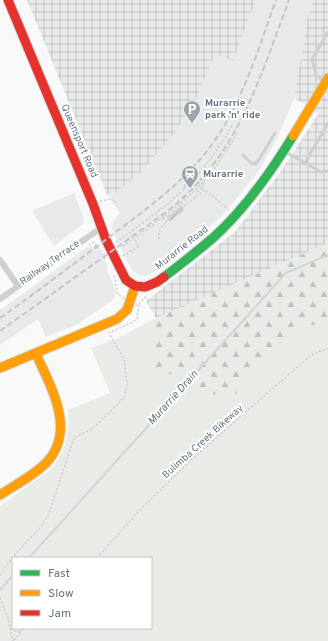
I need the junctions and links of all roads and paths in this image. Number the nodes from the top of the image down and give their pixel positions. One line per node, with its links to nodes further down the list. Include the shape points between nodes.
1 (8, 0): 21 (street, Queensport Road)
2 (328, 32): 3 (lane, via 312,60 316,74)
3 (327, 80): 8 (street, Murarrie Road)
4 (328, 123): 10 (lane)
5 (232, 126): 13 (path, via 219,149)
6 (238, 132): 12 (path)
7 (275, 133): 9 (lane, via 255,164)
8 (284, 151): 10 (lane); 33 (street, Murarrie Road, via 223,229)
9 (243, 155)
10 (305, 163): 11 (lane, via 321,172)
11 (328, 171)
12 (199, 185): 14 (path); 15 (path)
13 (185, 188): 15 (path, bridge, via 183,187 194,174 205,184 196,194); 24 (path, via 154,215)
14 (205, 190): 18 (path, via 184,206); 19 (path)
15 (193, 191): 18 (path)
16 (100, 201): 17 (path, via 110,199)
17 (116, 203)
18 (181, 203): 20 (path)
19 (228, 209)
20 (163, 217): 22 (path); 23 (path, via 167,222 161,228)
21 (101, 228): 31 (street, Railway Terrace); 32 (street, Queensport Road, via 123,275)
22 (134, 238): 25 (path); 27 (path, via 139,246)
23 (159, 239)
24 (115, 242)
25 (123, 246)
26 (85, 247): 29 (path, via 94,242)
27 (123, 257)
28 (0, 260): 31 (street)
29 (108, 262)
30 (113, 273): 35 (path, via 119,296)
31 (18, 286): 34 (street, Railway Terrace)
32 (135, 286): 33 (street); 37 (street, via 127,310 120,318)
33 (151, 286): 40 (path, via 148,294 138,304 137,319 109,333 124,359 127,385 125,396 92,429 74,438 48,516 26,545)
34 (0, 299)
35 (124, 299)
36 (328, 348): 41 (path, Bulimba Creek Bikeway, via 310,356 193,458)
37 (36, 354): 38 (street); 39 (street, via 60,411 60,436 47,461)
38 (0, 368)
39 (0, 495)
40 (13, 557)
41 (97, 557)
42 (12, 558): 43 (path)
43 (0, 575)
44 (0, 598): 45 (path)
45 (11, 628): 49 (path)
46 (12, 629): 48 (path)
47 (23, 629): 48 (path)
48 (21, 632): 49 (path)
49 (13, 641)

